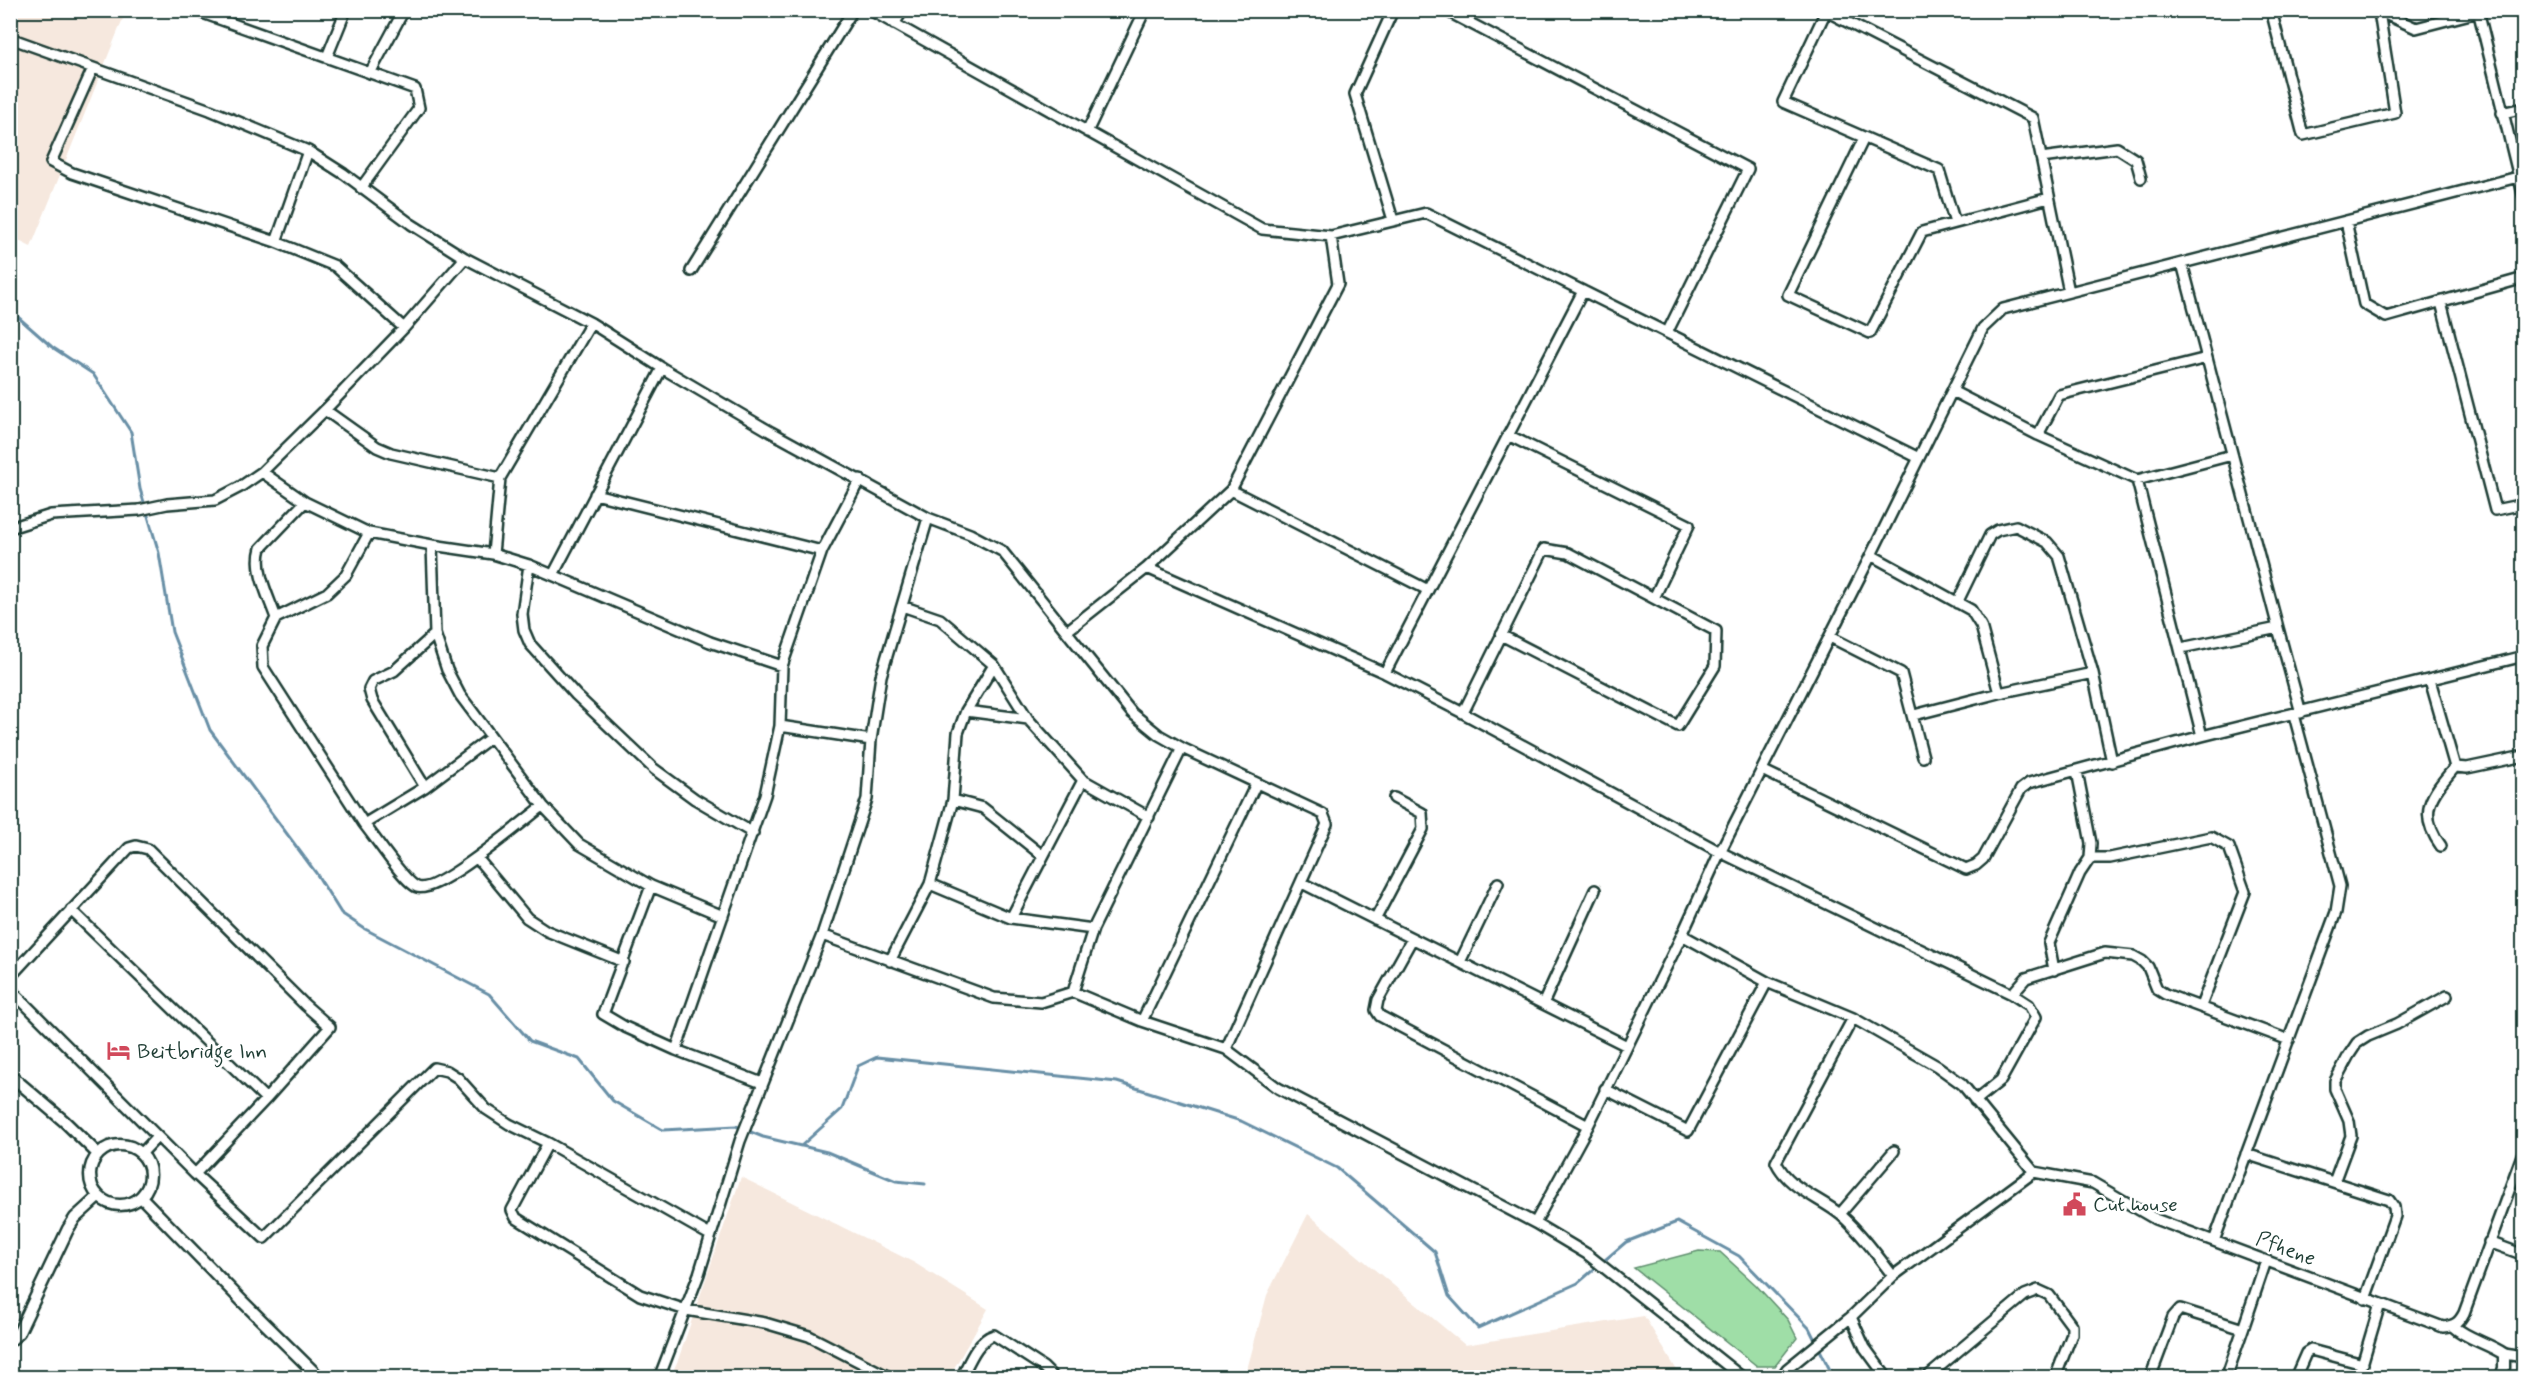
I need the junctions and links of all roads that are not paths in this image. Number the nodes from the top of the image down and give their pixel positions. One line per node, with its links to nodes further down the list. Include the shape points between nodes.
1 (194, 10): 15 (street)
2 (346, 10): 15 (street)
3 (404, 10): 17 (street)
4 (853, 10): 36 (street)
5 (870, 10): 13 (street)
6 (903, 10): 13 (street)
7 (1145, 10): 20 (street)
8 (1393, 10): 29 (street, via 1355,94)
9 (1445, 10): 43 (street, via 1748,169)
10 (2271, 10): 11 (street, via 2303,135 2395,113)
11 (2378, 11): 12 (street, via 2416,28)
12 (2478, 11): 19 (street)
13 (894, 24): 20 (street)
14 (10, 38): 16 (street)
15 (327, 57): 17 (street)
16 (93, 68): 22 (street); 33 (street, via 51,162 72,173)
17 (370, 73): 26 (street, via 415,89 419,108)
18 (2523, 108): 19 (street)
19 (2502, 113): 24 (street)
20 (1086, 132): 32 (street, via 1262,229)
21 (1864, 138): 23 (street, via 1783,102 1826,11 2033,118); 31 (street, via 1939,170); 31 (street, via 1788,295 1870,333 1922,232)
22 (308, 151): 26 (street); 33 (street)
23 (2041, 158): 25 (street, via 2117,148 2136,160); 27 (street)
24 (2518, 177): 28 (street); 30 (street)
25 (2141, 178)
26 (361, 188): 34 (street)
27 (2049, 198): 31 (street); 39 (street)
28 (2523, 198)
29 (1393, 220): 32 (street); 38 (street, via 1426,213)
30 (2346, 221): 35 (street); 40 (street, via 2364,304 2386,317)
31 (1955, 223)
32 (1331, 236): 56 (street, via 1338,284)
33 (276, 242): 42 (street, via 335,266)
34 (465, 258): 41 (street); 42 (street)
35 (2182, 263): 39 (street); 44 (street)
36 (691, 271)
37 (2523, 278): 40 (street)
38 (1583, 291): 43 (street); 48 (street)
39 (2069, 292): 46 (street, via 2003,309 1983,328)
40 (2441, 302): 59 (street, via 2495,510)
41 (591, 323): 45 (street); 53 (street)
42 (404, 328): 47 (street)
43 (1667, 333): 51 (street)
44 (2207, 358): 49 (street, via 2060,395); 50 (street)
45 (662, 368): 54 (street, via 771,432); 57 (street)
46 (1952, 391): 49 (street); 51 (street)
47 (325, 410): 52 (street); 53 (street, via 391,453)
48 (1508, 435): 70 (street); 71 (street, via 1689,525)
49 (2038, 435): 55 (street)
50 (2232, 454): 55 (street); 75 (street)
51 (1918, 458): 66 (street)
52 (262, 472): 58 (street); 61 (street, via 214,500 139,510 51,515)
53 (500, 478): 65 (street)
54 (860, 478): 60 (street); 64 (street)
55 (2137, 480): 80 (street)
56 (1231, 490): 68 (street); 70 (street)
57 (596, 494): 64 (street); 69 (street)
58 (304, 502): 62 (street); 74 (street, via 261,548 259,556 258,567)
59 (2523, 504)
60 (928, 518): 73 (street); 76 (street, via 1002,551)
61 (10, 528)
62 (369, 532): 63 (street); 74 (street, via 346,575 327,593)
63 (432, 545): 65 (street); 77 (street)
64 (822, 550): 83 (street)
65 (493, 554): 67 (street)
66 (1871, 555): 72 (street); 79 (street)
67 (529, 565): 69 (street); 112 (street, via 522,614 530,644 654,769)
68 (1147, 568): 76 (street); 84 (street)
69 (553, 575): 83 (street, via 710,642)
70 (1428, 590): 84 (street)
71 (1654, 598): 78 (street, via 1568,553 1544,549); 78 (street, via 1716,631 1715,666 1677,726)
72 (1957, 603): 85 (street, via 1990,535 2016,526 2047,542 2059,555); 87 (street, via 1971,610 1981,626)
73 (902, 606): 82 (street, via 940,618); 96 (street, via 880,676)
74 (276, 618): 111 (street, via 262,646 263,668)
75 (2278, 628): 80 (street); 90 (street)
76 (1067, 631): 97 (street, via 1132,713)
77 (435, 634): 95 (street, via 460,695); 106 (street, via 394,671 373,681 369,689)
78 (1501, 635): 89 (street)
79 (1830, 637): 91 (street, via 1901,673); 102 (street)
80 (2181, 648): 94 (street)
81 (2523, 656): 86 (street)
82 (994, 665): 88 (street); 92 (street)
83 (782, 666): 93 (street)
84 (1385, 673): 89 (street)
85 (2093, 673): 87 (street); 100 (street)
86 (2430, 680): 90 (street); 101 (street)
87 (1999, 693): 91 (street)
88 (966, 711): 92 (street); 108 (street, via 958,733)
89 (1463, 712): 114 (street)
90 (2297, 714): 94 (street); 145 (street, via 2340,886 2336,912)
91 (1914, 715): 99 (street)
92 (1028, 720): 104 (street)
93 (780, 726): 96 (street); 112 (street)
94 (2202, 736): 100 (street)
95 (490, 738): 106 (street); 109 (street)
96 (871, 740): 128 (street, via 867,799)
97 (1182, 748): 105 (street); 110 (street)
98 (2523, 756): 101 (street)
99 (1923, 757)
100 (2112, 762): 103 (street)
101 (2455, 767): 113 (street, via 2433,792 2428,816 2432,833)
102 (1762, 770): 103 (street, via 1966,869 1983,859 2021,789 2029,783); 114 (street)
103 (2077, 771): 117 (street, via 2091,843)
104 (1083, 780): 110 (street); 115 (street)
105 (1256, 784): 118 (street, via 1326,818 1325,831); 144 (street)
106 (425, 787): 111 (street)
107 (1394, 798): 126 (street, via 1422,813 1423,829)
108 (953, 800): 115 (street, via 983,808); 119 (street)
109 (543, 806): 116 (street); 121 (street, via 579,844)
110 (1149, 817): 127 (street)
111 (364, 824): 116 (street, via 417,887 433,887)
112 (753, 833): 124 (street)
113 (2441, 846)
114 (1720, 852): 129 (street); 139 (street)
115 (1043, 856): 125 (street)
116 (477, 858): 132 (street, via 527,918 547,931)
117 (2090, 858): 134 (street, via 2049,943); 142 (street, via 2110,858 2211,837 2229,847 2245,892)
118 (1302, 883): 126 (street); 147 (street)
119 (930, 884): 125 (street); 131 (street)
120 (1498, 884): 133 (street)
121 (651, 886): 124 (street); 132 (street)
122 (1595, 890): 141 (street)
123 (71, 910): 135 (street); 152 (street); 152 (street, via 129,848 148,849 330,1027)
124 (723, 916): 148 (street)
125 (1011, 918): 127 (street)
126 (1375, 920): 130 (street)
127 (1094, 929): 138 (street)
128 (822, 934): 131 (street); 150 (street)
129 (1682, 935): 136 (street); 146 (street)
130 (1412, 939): 133 (street); 154 (street, via 1378,1000 1376,1010 1380,1016)
131 (890, 961): 138 (street, via 993,998 1041,1002)
132 (624, 962): 148 (street, via 603,1014)
133 (1460, 962): 141 (street)
134 (2054, 970): 139 (street, via 2026,978); 142 (street, via 2105,953 2133,956 2148,967 2157,989)
135 (10, 977)
136 (1767, 982): 143 (street); 151 (street, via 1688,1131)
137 (10, 989): 155 (street)
138 (1073, 992): 144 (street)
139 (2012, 994): 153 (street, via 2029,1005 2036,1017 2001,1080)
140 (2447, 996): 164 (street, via 2368,1036 2349,1055 2335,1081 2335,1089 2351,1136)
141 (1544, 1004): 146 (street)
142 (2201, 1006): 145 (street)
143 (1853, 1018): 153 (street, via 1937,1066 1962,1084); 167 (street, via 1776,1162 1782,1174)
144 (1142, 1021): 147 (street)
145 (2289, 1040): 161 (street)
146 (1627, 1046): 151 (street)
147 (1226, 1049): 168 (street, via 1278,1088)
148 (676, 1050): 150 (street)
149 (10, 1075): 159 (street)
150 (762, 1083): 169 (street)
151 (1605, 1089): 154 (street)
152 (266, 1099): 163 (street)
153 (1976, 1101): 162 (street)
154 (1588, 1126): 168 (street)
155 (157, 1137): 160 (street); 163 (street)
156 (548, 1143): 163 (street, via 486,1109 458,1078 434,1068 264,1238); 169 (street); 177 (street, via 513,1206 516,1218 640,1295)
157 (2523, 1150): 171 (street)
158 (1894, 1151): 167 (street)
159 (98, 1154): 160 (street, via 123,1145); 165 (street, via 89,1179)
160 (141, 1154): 166 (street, via 150,1172)
161 (2246, 1154): 164 (street); 170 (street)
162 (2034, 1172): 170 (street, Pfhene, via 2093,1183 2155,1219); 174 (street)
163 (195, 1174)
164 (2334, 1182): 175 (street, via 2389,1200 2394,1207 2395,1216)
165 (98, 1197): 166 (street, via 123,1206); 181 (street, via 68,1228 20,1332)
166 (141, 1197): 185 (street)
167 (1840, 1214): 174 (street)
168 (1535, 1223): 190 (street, via 1587,1254)
169 (710, 1235): 177 (street)
170 (2214, 1241): 173 (street, Pfhene)
171 (2489, 1242): 172 (street); 179 (street, via 2464,1313)
172 (2523, 1255)
173 (2266, 1261): 175 (street, Pfhene); 180 (street)
174 (1893, 1276): 178 (street)
175 (2365, 1299): 176 (street, Pfhene)
176 (2380, 1305): 179 (street, Pfhene, via 2444,1327); 184 (street)
177 (686, 1311): 186 (street); 187 (street, via 765,1323 809,1336)
178 (1851, 1317): 191 (street); 192 (street, via 1865,1348)
179 (2453, 1326): 182 (street, Pfhene)
180 (2242, 1329): 195 (street, via 2180,1309 2173,1317); 196 (street)
181 (10, 1341)
182 (2504, 1354): 183 (street, Pfhene); 199 (street)
183 (2523, 1357)
184 (2363, 1364): 197 (street, via 2310,1350); 198 (street)
185 (320, 1377)
186 (659, 1377)
187 (891, 1377)
188 (961, 1377): 189 (street, via 980,1344 994,1335)
189 (1054, 1377)
190 (1743, 1377)
191 (1780, 1377)
192 (1887, 1377)
193 (1926, 1377): 194 (street, via 2025,1295 2038,1290 2049,1295 2072,1326)
194 (2055, 1377)
195 (2150, 1377)
196 (2226, 1377)
197 (2295, 1377)
198 (2358, 1377)
199 (2501, 1377)

